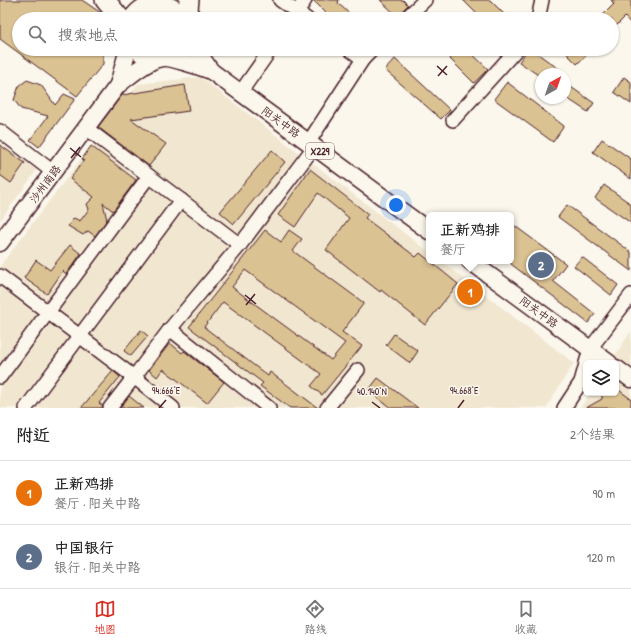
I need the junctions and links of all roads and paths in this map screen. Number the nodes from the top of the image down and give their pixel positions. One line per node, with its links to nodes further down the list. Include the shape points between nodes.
1 (105, 0): 8 (highway)
2 (189, 0): 10 (highway)
3 (280, 0): 11 (street)
4 (305, 0): 12 (street)
5 (425, 0): 13 (street)
6 (542, 0): 14 (street)
7 (144, 6): 9 (highway, via 168,4)
8 (115, 12)
9 (178, 12)
10 (188, 12)
11 (293, 12)
12 (301, 12)
13 (412, 12)
14 (539, 12)
15 (126, 56): 25 (main road)
16 (149, 56): 22 (highway)
17 (166, 56): 22 (highway)
18 (201, 56): 24 (main road, X229)
19 (266, 56): 26 (street)
20 (360, 56): 23 (street)
21 (511, 56): 27 (street)
22 (160, 58): 24 (main road, X229); 25 (main road)
23 (363, 58): 30 (street)
24 (211, 71): 26 (main road, 阳关中路 / X229)
25 (118, 85): 28 (main road, 沙州南路)
26 (240, 92): 30 (main road, 阳关中路 / X229)
27 (453, 120)
28 (86, 128): 31 (main road, 沙州南路); 32 (street)
29 (0, 131): 31 (street)
30 (311, 145): 34 (main road, 阳关中路 / X229); 36 (street)
31 (53, 172): 35 (main road, 沙州南路)
32 (149, 176): 33 (street); 40 (street)
33 (181, 200): 36 (street); 42 (street)
34 (426, 229)
35 (0, 243)
36 (240, 245): 41 (street)
37 (474, 264): 43 (main road, 阳关中路)
38 (0, 276): 40 (street)
39 (631, 295): 43 (street)
40 (48, 312): 42 (street); 46 (street)
41 (170, 329): 47 (street); 52 (street)
42 (80, 337): 47 (street); 49 (street)
43 (588, 359): 54 (street, via 581,382)
44 (358, 370): 53 (street)
45 (619, 370): 48 (main road)
46 (0, 377)
47 (134, 377): 50 (street); 51 (street)
48 (631, 380)
49 (26, 408)
50 (110, 408)
51 (173, 408)
52 (269, 408)
53 (327, 408)
54 (564, 408)

